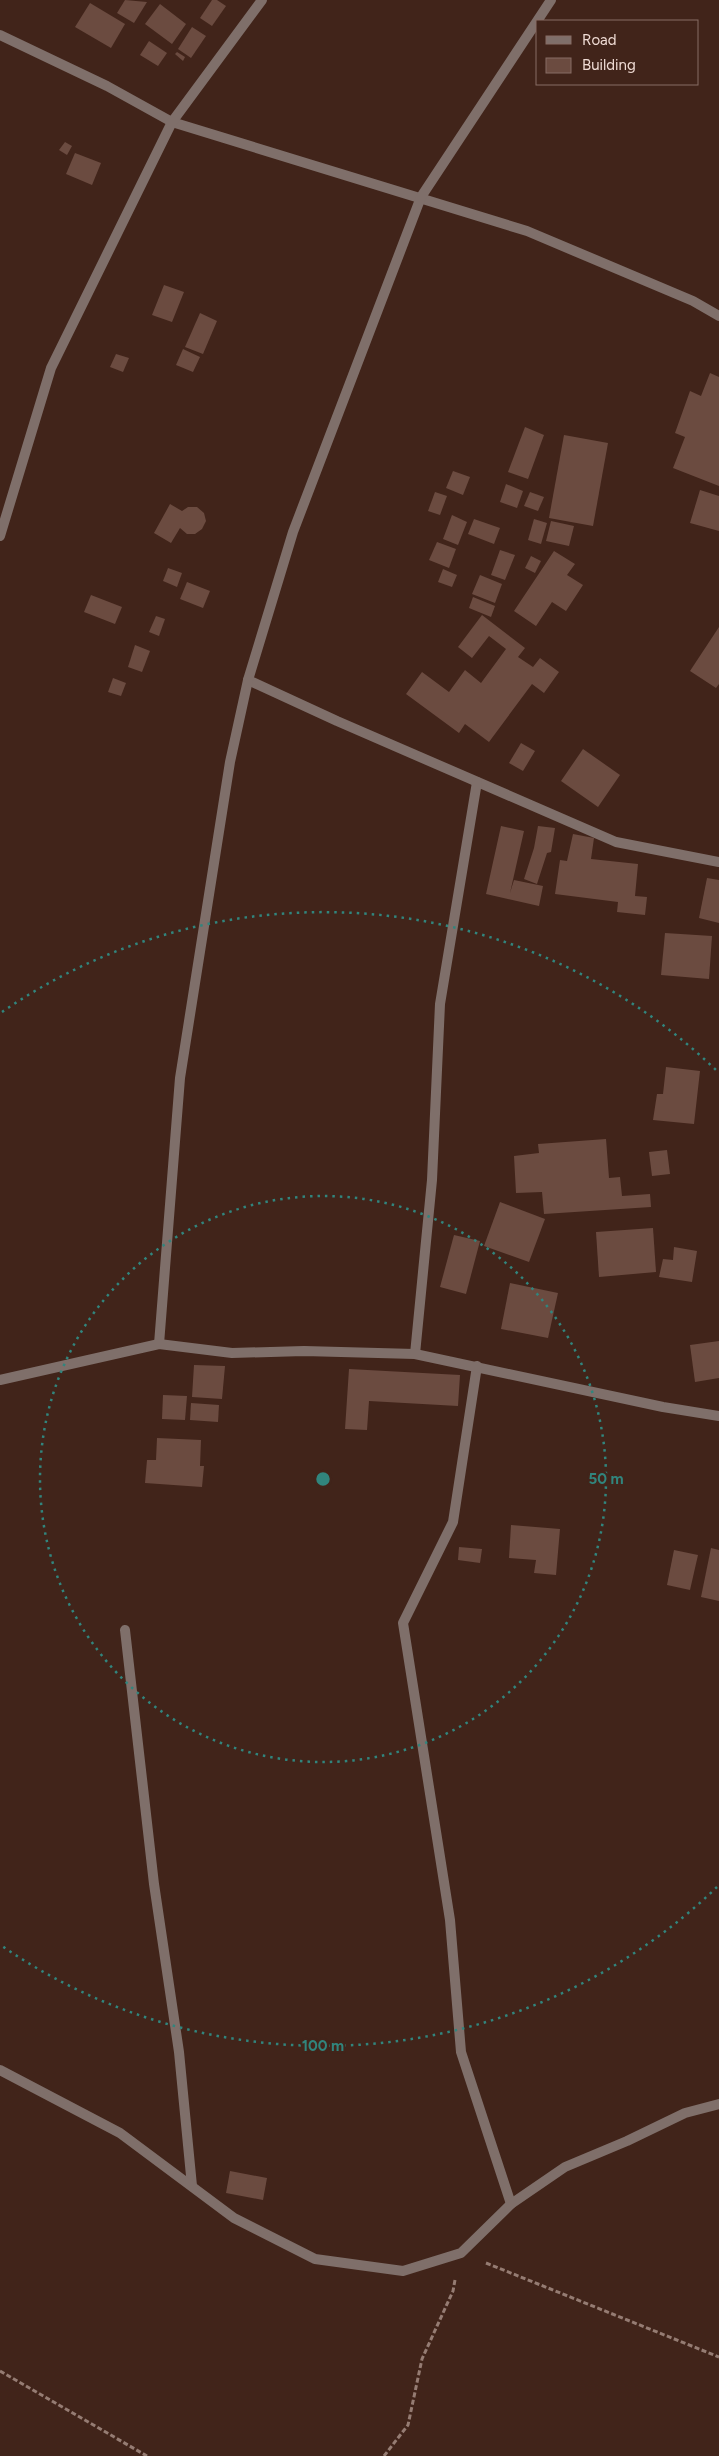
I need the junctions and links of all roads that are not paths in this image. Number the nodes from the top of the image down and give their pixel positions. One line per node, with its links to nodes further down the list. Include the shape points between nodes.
1 (262, 0): 6 (street)
2 (551, 0): 3 (street)
3 (538, 20)
4 (536, 23): 7 (street)
5 (0, 35): 6 (street, via 107,86)
6 (172, 122): 7 (street); 9 (street, via 52,368)
7 (421, 197): 8 (street, via 527,231 693,301); 10 (street, via 293,532)
8 (719, 316)
9 (0, 536)
10 (248, 680): 11 (street); 13 (street, via 230,762 180,1078)
11 (477, 782): 12 (street, via 616,842); 14 (street, via 440,1004 432,1180)
12 (719, 862)
13 (159, 1344): 14 (street, via 232,1353); 16 (street)
14 (415, 1354): 15 (street)
15 (477, 1366): 17 (street, via 663,1407); 22 (street, via 453,1522 403,1623 450,1920 461,2052)
16 (0, 1380)
17 (719, 1416)
18 (125, 1630): 21 (street, via 154,1884 179,2052)
19 (0, 2070): 21 (street, via 120,2133)
20 (719, 2104): 22 (street, via 685,2113 565,2167)
21 (192, 2186): 22 (street, via 234,2218 315,2258 403,2271 460,2252)
22 (511, 2204)

